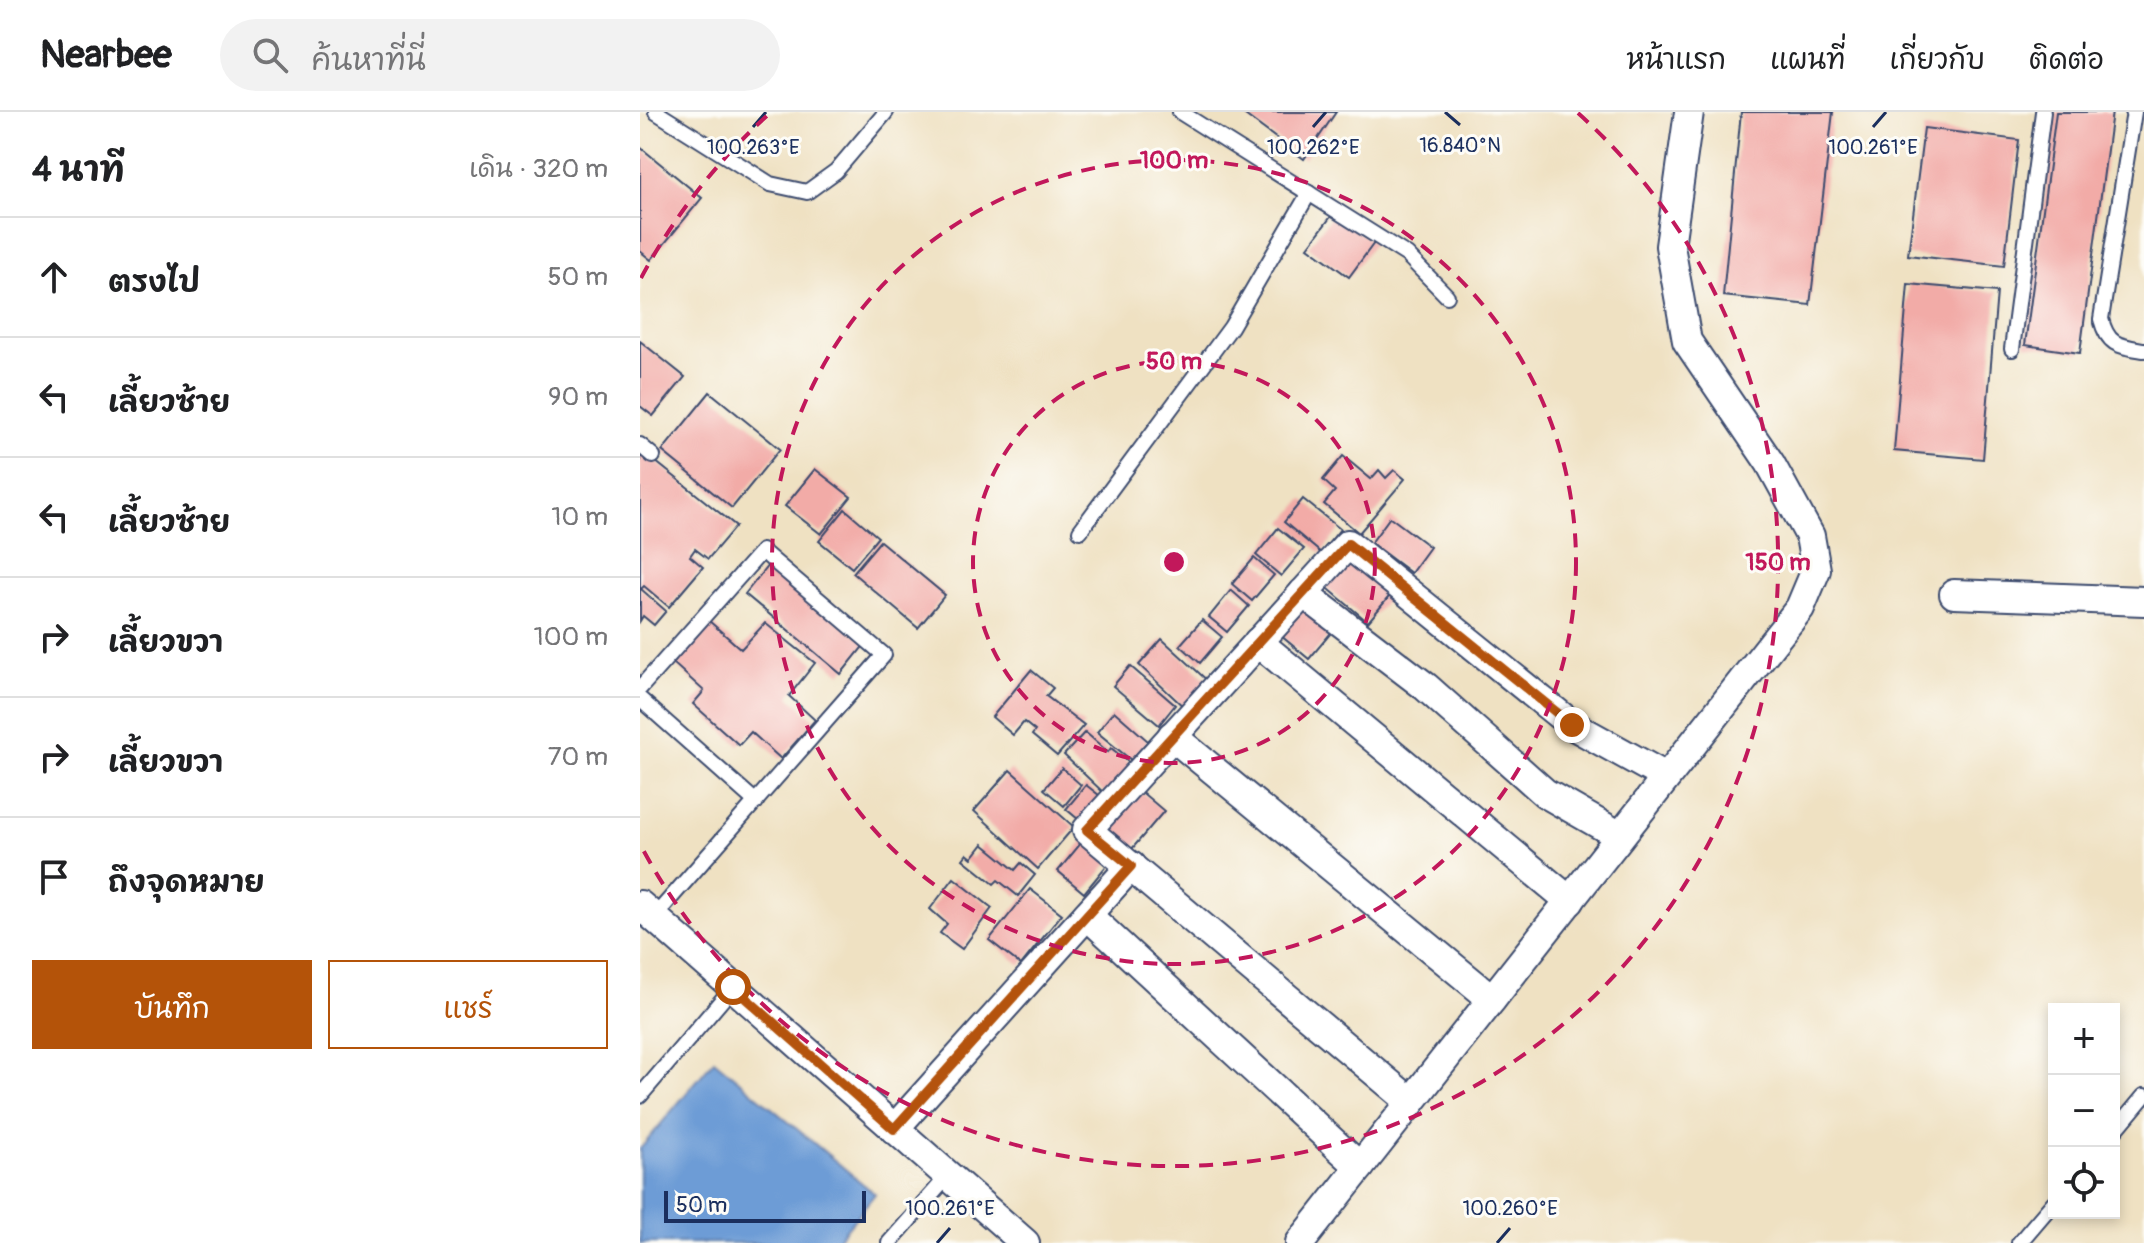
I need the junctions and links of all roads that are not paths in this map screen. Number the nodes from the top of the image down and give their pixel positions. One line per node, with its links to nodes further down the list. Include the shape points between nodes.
1 (656, 112): 2 (lane, via 770,184 807,192 836,171)
2 (886, 112)
3 (1180, 112): 7 (lane)
4 (1689, 112): 21 (street, via 1670,246 1687,341 1770,463 1810,536 1816,570 1800,608)
5 (2043, 112): 9 (lane)
6 (2134, 112): 10 (lane, via 2101,319 2105,336 2119,346)
7 (1309, 193): 8 (lane, via 1407,255); 13 (lane, via 1231,327)
8 (1447, 296)
9 (2012, 349)
10 (2144, 350)
11 (640, 445): 12 (lane)
12 (653, 456)
13 (1080, 531)
14 (1303, 593): 17 (street); 21 (street, via 1348,544 1572,725); 23 (street, via 1426,687 1545,793)
15 (1954, 594): 16 (street)
16 (2144, 601)
17 (1258, 642): 20 (street); 25 (street)
18 (640, 688): 22 (lane, via 762,551 884,655)
19 (640, 699): 22 (lane)
20 (1172, 736): 24 (street, via 1087,830); 29 (street)
21 (1666, 777): 23 (street)
22 (756, 802): 26 (lane)
23 (1620, 836): 25 (street)
24 (1131, 866): 27 (street); 32 (street)
25 (1570, 901): 29 (street)
26 (647, 911): 28 (street)
27 (1087, 915): 34 (street); 35 (street)
28 (733, 987): 30 (lane); 34 (street)
29 (1492, 999): 32 (street)
30 (640, 1096)
31 (2144, 1096): 33 (lane)
32 (1411, 1102): 35 (street)
33 (2120, 1125)
34 (894, 1129): 36 (street)
35 (1360, 1167): 40 (street)
36 (948, 1176): 38 (lane); 39 (street)
37 (2048, 1209): 41 (lane)
38 (890, 1243)
39 (1025, 1243)
40 (1300, 1243)
41 (2019, 1243)

